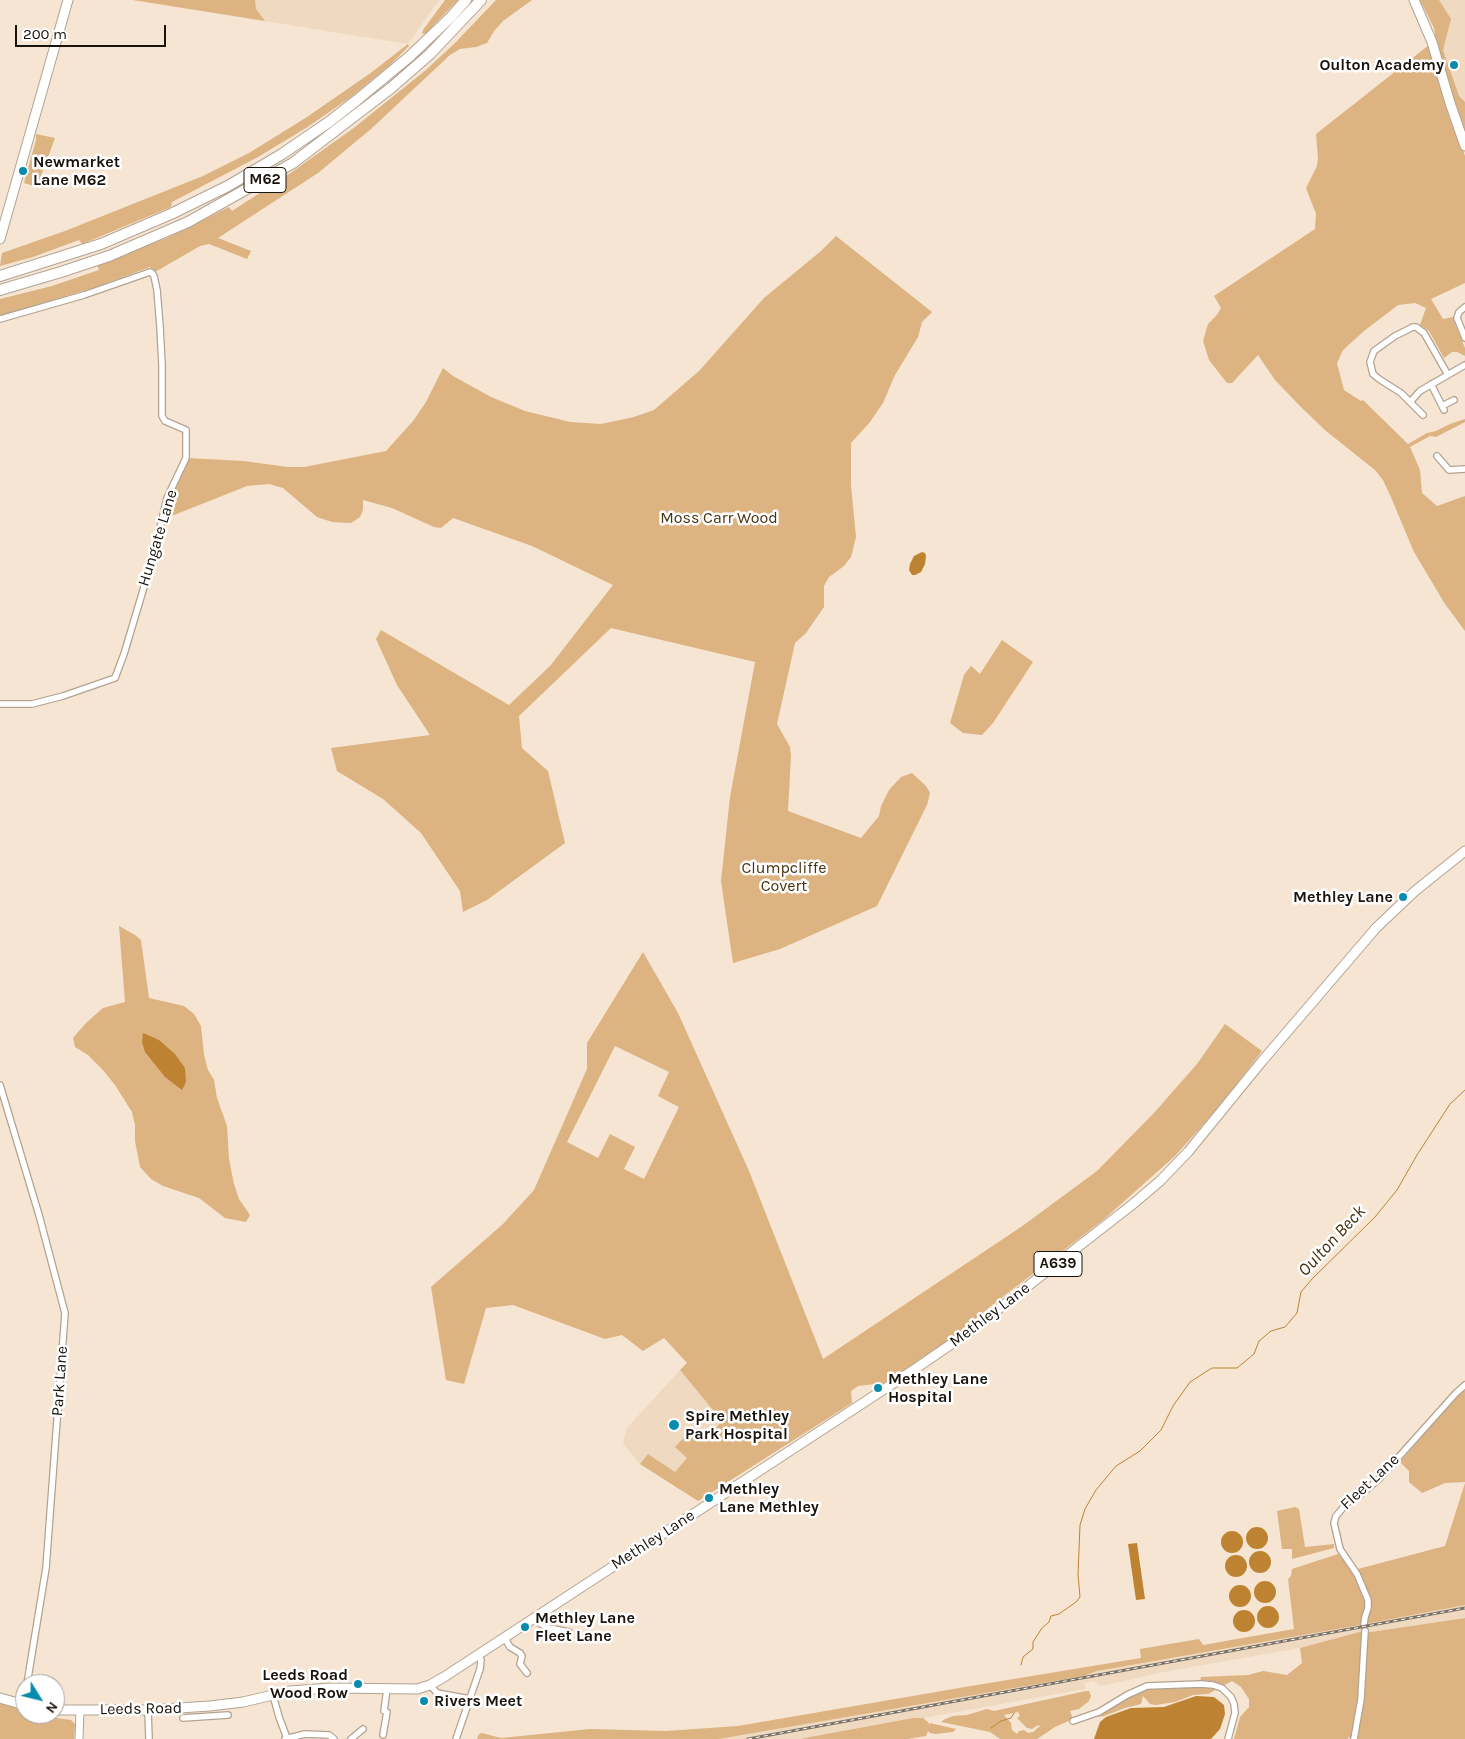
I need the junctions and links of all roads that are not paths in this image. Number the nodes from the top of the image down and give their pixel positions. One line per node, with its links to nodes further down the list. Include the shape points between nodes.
1 (68, 0): 6 (main road)
2 (466, 0): 7 (highway, M62, via 409,57 330,122 228,186 101,244)
3 (481, 0): 8 (highway, M62, via 430,54 293,164 180,226 109,256)
4 (1414, 0): 5 (main road, via 1432,42)
5 (1465, 146)
6 (0, 239)
7 (0, 276)
8 (2, 289)
9 (1465, 307): 11 (street, via 1457,318)
10 (0, 319): 20 (street, Hungate Lane, via 152,273 157,290 162,416 165,421 186,430 186,458 167,498 155,550 115,678 32,704)
11 (1465, 338)
12 (1465, 365): 13 (street)
13 (1448, 374): 14 (street); 16 (street, via 1419,328 1413,327 1377,348 1371,358 1373,374)
14 (1431, 384): 15 (street, via 1443,408); 16 (street)
15 (1454, 400)
16 (1411, 401): 17 (street)
17 (1423, 415)
18 (1436, 456): 19 (street, via 1448,473)
19 (1465, 469)
20 (0, 704)
21 (1465, 851): 24 (main road, Methley Lane / A639, via 1376,928 1188,1152 1133,1204 969,1332 920,1366)
22 (0, 1085): 29 (street, Park Lane, via 65,1313 46,1568)
23 (1465, 1385): 53 (street, Fleet Lane, via 1379,1479 1348,1502 1336,1516 1334,1524 1340,1549 1357,1574 1368,1600 1361,1698)
24 (533, 1617): 25 (street, via 538,1624); 26 (main road, Leeds Road / A639)
25 (569, 1632)
26 (504, 1637): 27 (main road, Leeds Road / A639); 28 (street, via 510,1647 522,1656 520,1664)
27 (478, 1655): 30 (main road, Leeds Road / A639); 34 (street, via 480,1669)
28 (527, 1673)
29 (29, 1674)
30 (430, 1685): 31 (main road, Leeds Road / A639, via 417,1689); 34 (street, via 437,1693)
31 (387, 1689): 32 (main road, Leeds Road / A639, via 331,1688 290,1691); 45 (street)
32 (273, 1696): 36 (main road, Leeds Road / A639); 46 (street)
33 (0, 1698): 35 (main road)
34 (470, 1699): 51 (street)
35 (15, 1702)
36 (202, 1707): 39 (main road, Leeds Road / A639); 41 (street, Leeds Road)
37 (65, 1710): 38 (main road, A639)
38 (80, 1710): 39 (main road, Leeds Road / A639); 47 (street)
39 (148, 1710): 48 (street)
40 (228, 1715): 41 (street, Leeds Road)
41 (203, 1717): 42 (street, Leeds Road)
42 (183, 1718)
43 (1073, 1721): 52 (street, via 1099,1712 1147,1686 1213,1685 1222,1688 1234,1704 1235,1713)
44 (363, 1729): 50 (street)
45 (383, 1736)
46 (286, 1738): 49 (street, via 319,1734)
47 (79, 1739)
48 (149, 1739)
49 (334, 1739)
50 (350, 1739)
51 (456, 1739)
52 (1228, 1739)
53 (1354, 1739)

